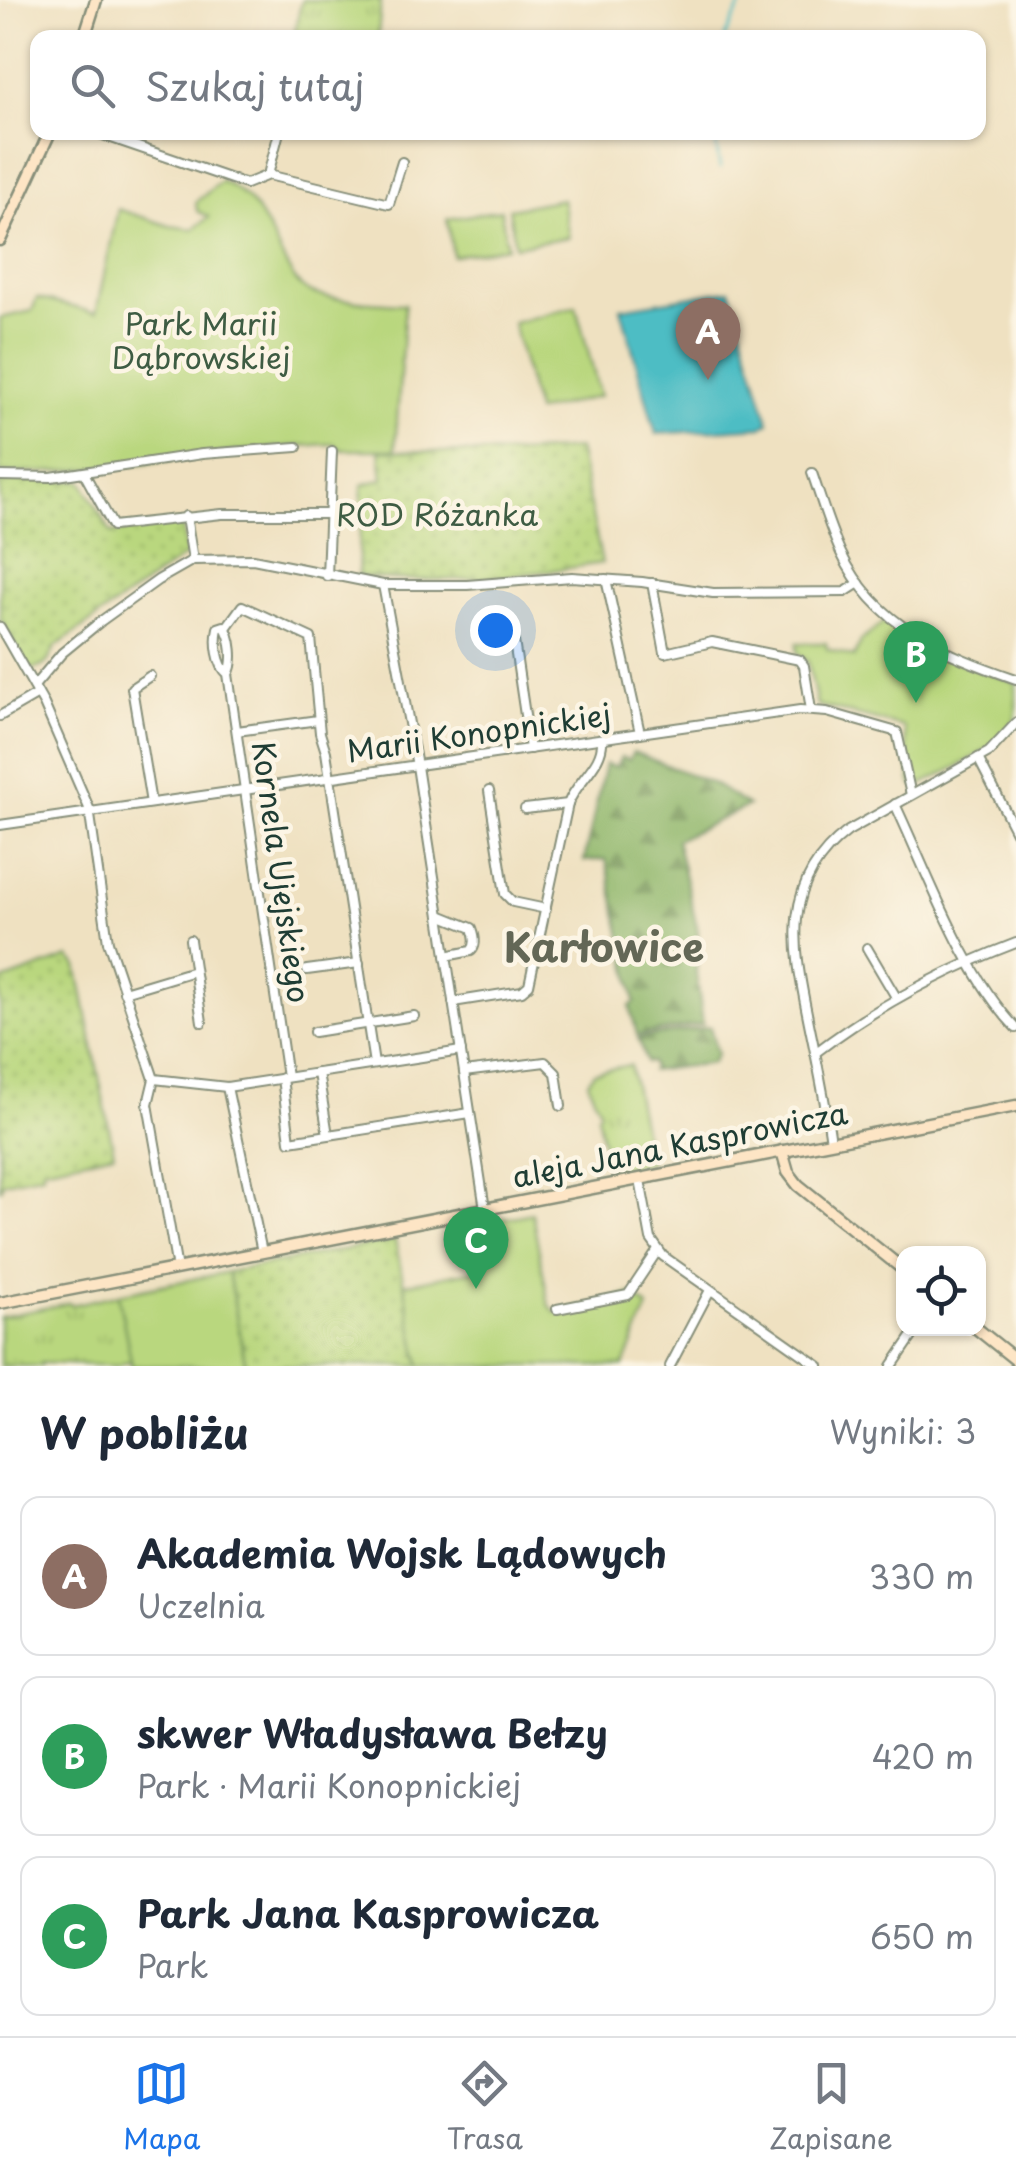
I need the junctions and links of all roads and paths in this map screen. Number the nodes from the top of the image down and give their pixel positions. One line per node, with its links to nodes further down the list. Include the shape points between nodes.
1 (96, 0): 2 (street)
2 (87, 30)
3 (46, 140): 8 (street)
4 (117, 140): 7 (street, via 246,184)
5 (277, 140): 7 (street)
6 (402, 162): 7 (street, via 389,204)
7 (268, 175)
8 (0, 240)
9 (297, 448): 11 (street, via 202,454)
10 (332, 451): 14 (street)
11 (84, 473): 13 (street); 15 (street, via 113,526)
12 (812, 473): 19 (street, via 840,553)
13 (0, 476)
14 (329, 514): 15 (street); 17 (street)
15 (186, 516): 16 (street)
16 (193, 560): 17 (street, via 253,559); 26 (street, via 62,653)
17 (328, 576): 21 (street)
18 (606, 579): 20 (street); 21 (street); 32 (street)
19 (860, 582): 20 (street, via 846,592 737,593); 25 (street, via 882,610 930,646)
20 (652, 583): 27 (street, via 666,653 712,642 800,660)
21 (383, 585): 36 (street)
22 (0, 627): 26 (street)
23 (514, 641): 34 (street)
24 (150, 676): 41 (street, via 132,688)
25 (1016, 679)
26 (36, 690): 28 (street); 45 (street)
27 (811, 710): 32 (street, Marii Konopnickiej); 40 (street, Marii Konopnickiej, via 897,732)
28 (0, 716)
29 (318, 720): 31 (street); 31 (street, Kornela Ujejskiego, via 310,635 242,606 216,634); 37 (street)
30 (1016, 723): 35 (street)
31 (236, 731): 38 (street, Kornela Ujejskiego)
32 (640, 733): 33 (street, Marii Konopnickiej)
33 (602, 738): 34 (street, Marii Konopnickiej); 42 (street, via 601,756)
34 (530, 749): 36 (street, Marii Konopnickiej)
35 (978, 758): 40 (street); 47 (street)
36 (417, 766): 37 (street, Marii Konopnickiej); 49 (street)
37 (330, 778): 38 (street, Marii Konopnickiej); 55 (street)
38 (245, 790): 41 (street, Marii Konopnickiej); 71 (street, Kornela Ujejskiego)
39 (489, 791): 48 (street, via 505,894)
40 (911, 795): 43 (street)
41 (151, 804): 45 (street, Marii Konopnickiej)
42 (568, 804): 44 (street); 48 (street)
43 (895, 804): 54 (street); 67 (street, via 832,842 799,904 794,950)
44 (525, 809)
45 (89, 812): 46 (street, Marii Konopnickiej); 58 (street, via 106,930)
46 (0, 825)
47 (1016, 832)
48 (546, 909): 60 (street, via 529,985)
49 (440, 915): 53 (street); 53 (street, via 474,934 470,951)
50 (190, 940): 57 (street)
51 (1016, 943): 54 (street)
52 (867, 948): 59 (street)
53 (446, 956): 60 (street)
54 (970, 960): 59 (street); 64 (street)
55 (359, 963): 56 (street); 63 (street)
56 (307, 970)
57 (194, 971): 58 (street); 62 (street)
58 (124, 992): 72 (street)
59 (896, 997): 67 (street)
60 (453, 1002): 66 (street)
61 (414, 1016): 63 (street)
62 (202, 1022)
63 (368, 1024): 65 (street); 68 (street)
64 (1016, 1028)
65 (314, 1032)
66 (461, 1051): 68 (street); 70 (street)
67 (815, 1053): 78 (street)
68 (374, 1064): 69 (street)
69 (318, 1072): 71 (street); 77 (street)
70 (464, 1072): 74 (street, via 544,1062 556,1073); 76 (street)
71 (284, 1078): 73 (street); 77 (street, Kornela Ujejskiego, via 290,1142)
72 (154, 1079): 73 (street); 85 (street, via 148,1104)
73 (227, 1087): 83 (street)
74 (561, 1106)
75 (1016, 1106): 78 (street, aleja Jana Kasprowicza)
76 (470, 1113): 77 (street); 81 (street)
77 (328, 1135)
78 (832, 1142): 79 (street, aleja Jana Kasprowicza)
79 (782, 1152): 80 (street, aleja Jana Kasprowicza); 84 (street, via 798,1185)
80 (640, 1180): 81 (street, aleja Jana Kasprowicza); 82 (street)
81 (485, 1209): 83 (street, aleja Jana Kasprowicza)
82 (658, 1250): 86 (street); 88 (street, via 628,1295)
83 (262, 1252): 85 (street, aleja Jana Kasprowicza)
84 (896, 1264)
85 (178, 1269): 87 (street, aleja Jana Kasprowicza)
86 (710, 1290): 92 (street); 93 (street)
87 (0, 1303)
88 (557, 1309)
89 (913, 1336): 94 (street)
90 (986, 1336): 91 (street)
91 (1016, 1360)
92 (670, 1366)
93 (818, 1366)
94 (892, 1366)

